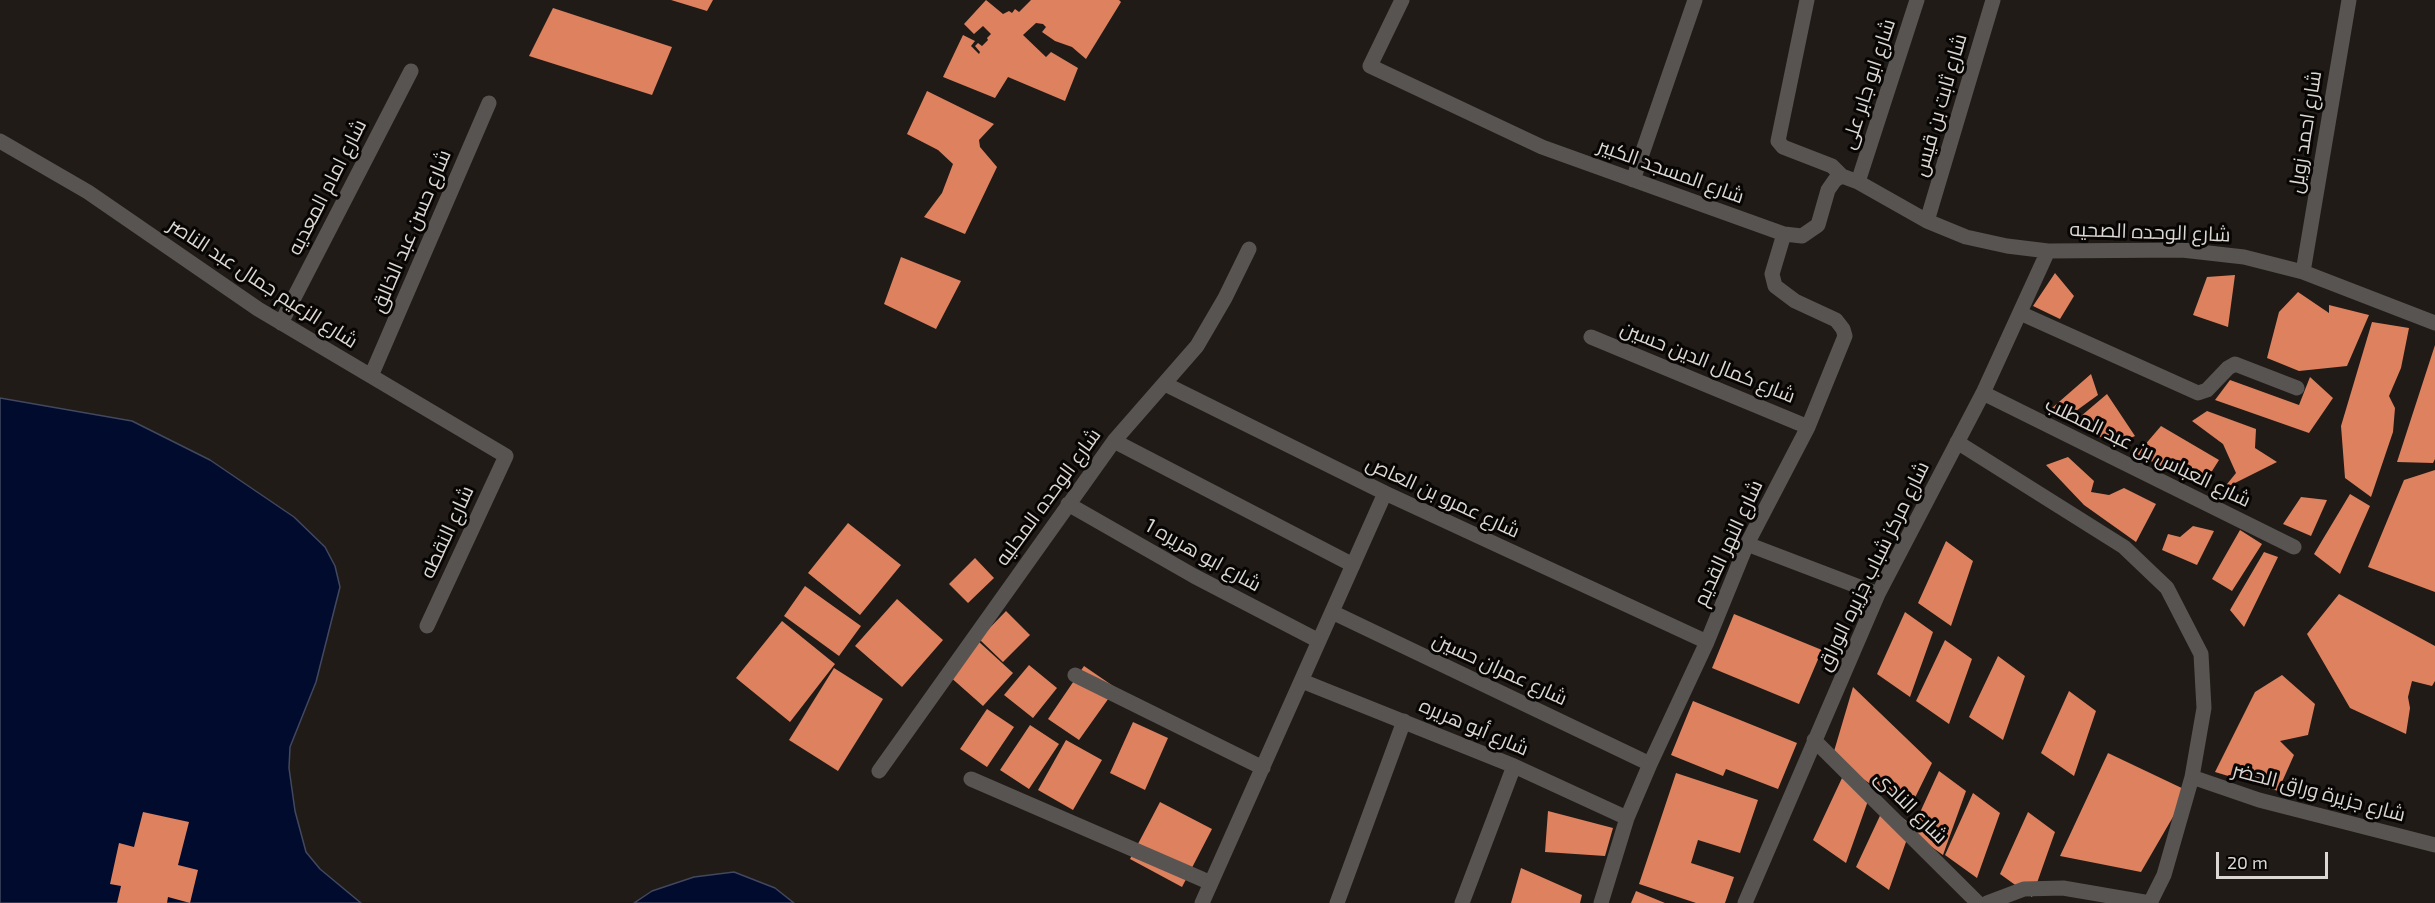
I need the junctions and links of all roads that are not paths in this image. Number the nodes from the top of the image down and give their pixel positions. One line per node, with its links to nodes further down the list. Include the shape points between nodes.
1 (1402, 0): 11 (street, شارع المسجد الكبير, via 1370,66 1542,147)
2 (1695, 0): 11 (street)
3 (1807, 0): 10 (street, via 1778,141 1783,147 1832,166)
4 (1917, 0): 12 (street, شارع ابو جابر على)
5 (1993, 0): 13 (street, شارع ثابت بن قيس)
6 (2349, 0): 17 (street, شارع احمد زويل)
7 (411, 70): 19 (street, شارع امام المعديه)
8 (489, 103): 22 (street, شارع حسن عبد الخالق)
9 (0, 141): 19 (street, شارع الزعيم جمال عبد الناصر, via 88,192 173,253)
10 (1842, 176): 12 (street); 14 (street, شارع المسجد الكبير, via 1828,190 1818,225 1802,236)
11 (1634, 180): 14 (street, شارع المسجد الكبير)
12 (1858, 182): 13 (street)
13 (1928, 221): 16 (street, شارع الوحده الصحيه, via 1986,242)
14 (1784, 234): 26 (street, شارع النهر القديم, via 1772,274 1775,286 1795,301 1836,320 1845,336)
15 (1249, 249): 23 (street, شارع الوحده المحليه, via 1197,346)
16 (2048, 251): 17 (street, شارع الوحده الصحيه, via 2182,250 2244,257); 18 (street, شارع مركز شباب جزيره الوراق)
17 (2303, 272): 20 (street, شارع الوحده الصحيه)
18 (2019, 313): 24 (street, via 2198,393 2207,390 2235,364); 25 (street, شارع مركز شباب جزيره الوراق)
19 (281, 322): 22 (street, شارع الزعيم جمال عبد الناصر)
20 (2435, 324)
21 (1591, 337): 26 (street, شارع كمال الدين حسين)
22 (371, 376): 29 (street, شارع الزعيم جمال عبد الناصر)
23 (1165, 384): 27 (street, شارع الوحده المحليه); 30 (street, شارع عمرو بن العاص)
24 (2297, 388)
25 (1983, 393): 28 (street, شارع مركز شباب جزيره الوراق); 33 (street, شارع العباس بن عبد المطلب)
26 (1808, 427): 32 (street, شارع النهر القديم)
27 (1114, 441): 31 (street, شارع الوحده المحليه); 34 (street)
28 (1958, 442): 35 (street, شارع مركز شباب جزيره الوراق); 48 (street, via 2124,547 2167,588 2201,654 2204,708)
29 (506, 456): 37 (street, شارع النقطه)
30 (1385, 494): 34 (street); 39 (street, شارع عمرو بن العاص)
31 (1068, 504): 38 (street, شارع ابو هريره 1); 47 (street, شارع الوحده المحليه)
32 (1747, 544): 35 (street); 39 (street, شارع النهر القديم)
33 (2294, 548)
34 (1353, 566): 36 (street)
35 (1878, 594): 43 (street, شارع مركز شباب جزيره الوراق)
36 (1332, 612): 38 (street); 44 (street, شارع عمران حسين)
37 (426, 626)
38 (1319, 641): 41 (street)
39 (1707, 642): 44 (street, شارع النهر القديم)
40 (1075, 675): 46 (street)
41 (1302, 681): 42 (street, شارع أبو هريره); 46 (street)
42 (1404, 721): 45 (street, شارع أبو هريره); 54 (street)
43 (1814, 740): 57 (street, شارع مركز شباب جزيره الوراق); 58 (street, شارع النادى)
44 (1650, 764): 50 (street, شارع النهر القديم)
45 (1514, 766): 50 (street, شارع أبو هريره); 55 (street)
46 (1263, 768): 52 (street)
47 (879, 771)
48 (2192, 777): 51 (street, شارع جزيرة وراق الحضر, via 2259,800); 60 (street, via 2164,876)
49 (971, 779): 52 (street)
50 (1627, 818): 56 (street, شارع النهر القديم)
51 (2435, 845)
52 (1211, 883): 53 (street)
53 (1202, 903)
54 (1338, 903)
55 (1462, 903)
56 (1601, 903)
57 (1745, 903)
58 (1978, 903)
59 (1987, 903): 60 (street, via 2024,889 2063,888)
60 (2150, 903)

